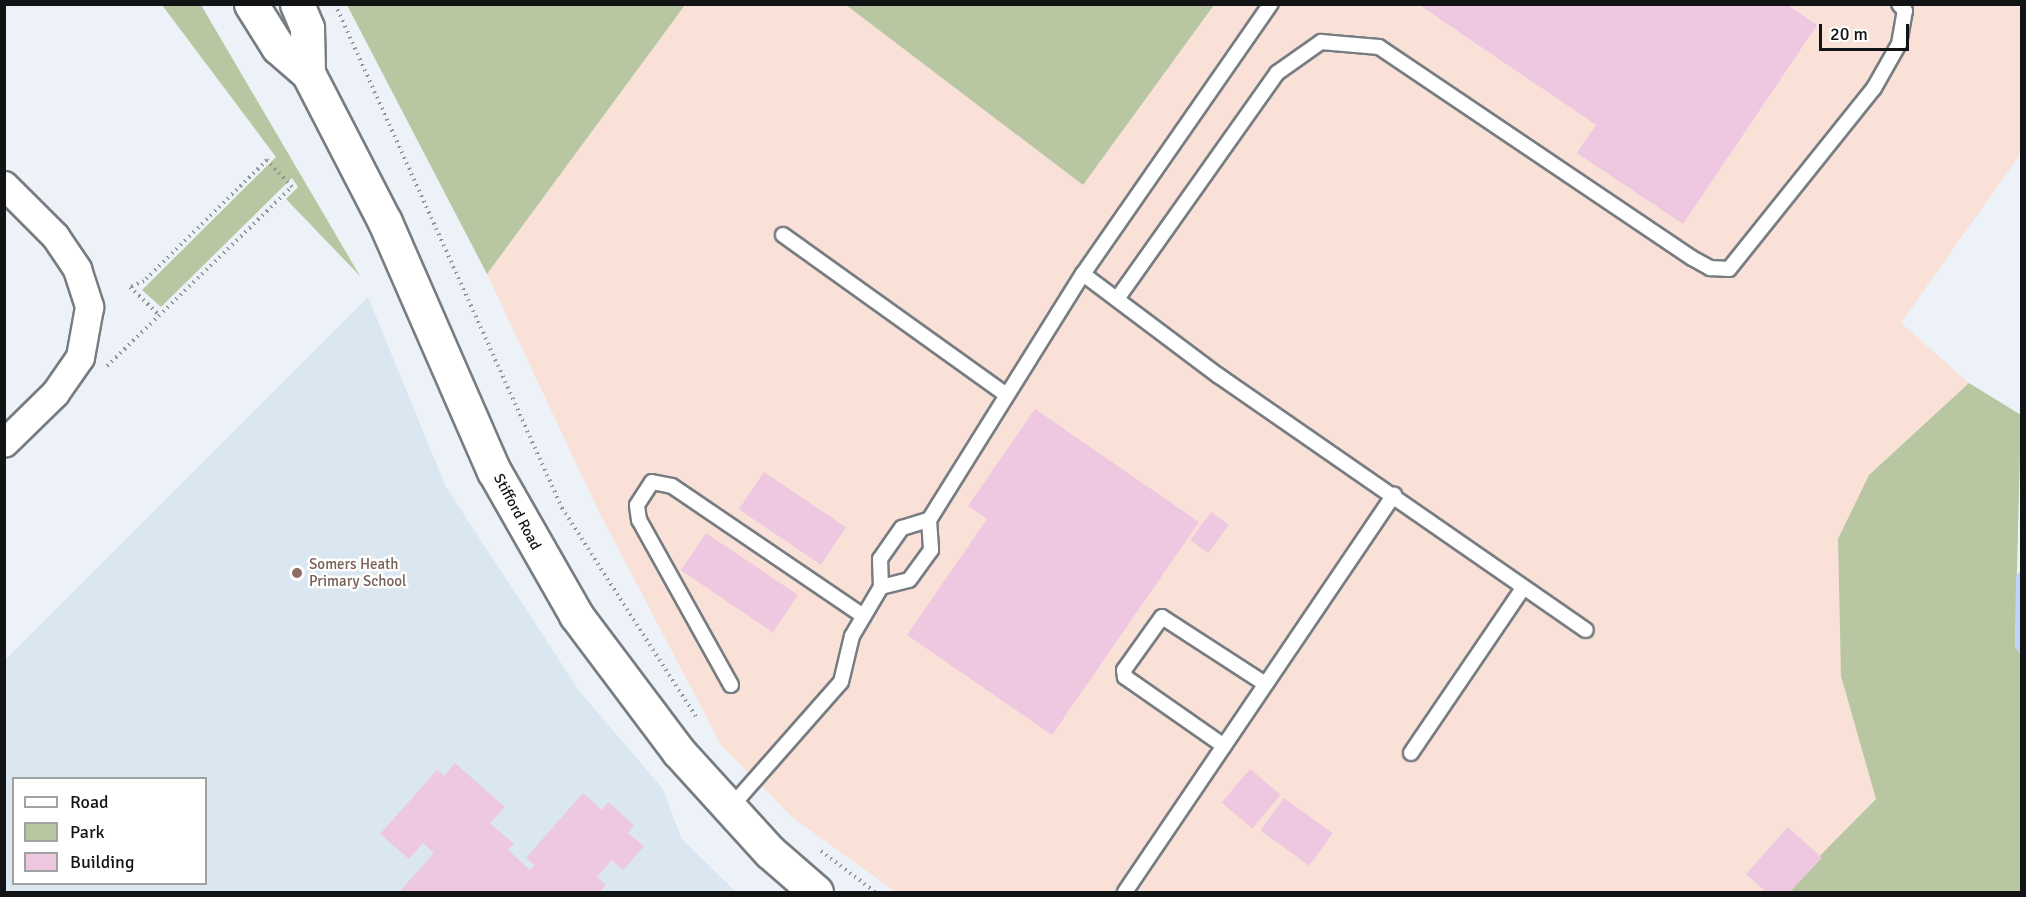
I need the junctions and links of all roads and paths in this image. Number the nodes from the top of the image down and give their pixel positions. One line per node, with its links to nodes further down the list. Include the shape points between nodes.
1 (251, 4): 6 (main road, Stifford Road, via 278,47)
2 (297, 4): 6 (main road, Stifford Road, via 308,28)
3 (335, 4): 23 (path, via 562,508 638,633)
4 (1271, 4): 9 (lane)
5 (1907, 7): 10 (lane, via 1899,44 1874,88 1729,269 1710,268 1692,258 1379,47 1321,42 1277,74)
6 (308, 73): 26 (main road, Stifford Road, via 385,222 532,544 616,674)
7 (4, 185): 12 (street, via 55,237 77,269 89,307)
8 (783, 235): 13 (lane)
9 (1083, 274): 10 (lane); 13 (lane)
10 (1117, 299): 15 (lane)
11 (159, 315): 11 (path, via 130,287 144,281 267,160 292,187); 12 (path, via 105,369)
12 (80, 357): 14 (street, via 55,393)
13 (1004, 393): 16 (lane)
14 (4, 443)
15 (1394, 495): 18 (lane); 21 (lane)
16 (929, 519): 17 (lane, via 902,528 880,559); 17 (lane, via 931,550 909,580)
17 (881, 587): 19 (lane)
18 (1523, 588): 20 (lane); 25 (lane)
19 (862, 615): 22 (lane, via 672,486 652,482 636,505 639,520); 26 (lane, via 840,682)
20 (1586, 630)
21 (1264, 684): 24 (lane); 24 (lane, via 1167,617 1158,619 1124,670 1125,677)
22 (731, 685)
23 (704, 729)
24 (1224, 746): 30 (lane)
25 (1411, 753)
26 (729, 809): 28 (main road, Stifford Road)
27 (810, 842): 29 (path)
28 (816, 892)
29 (875, 892)
30 (1125, 892)

